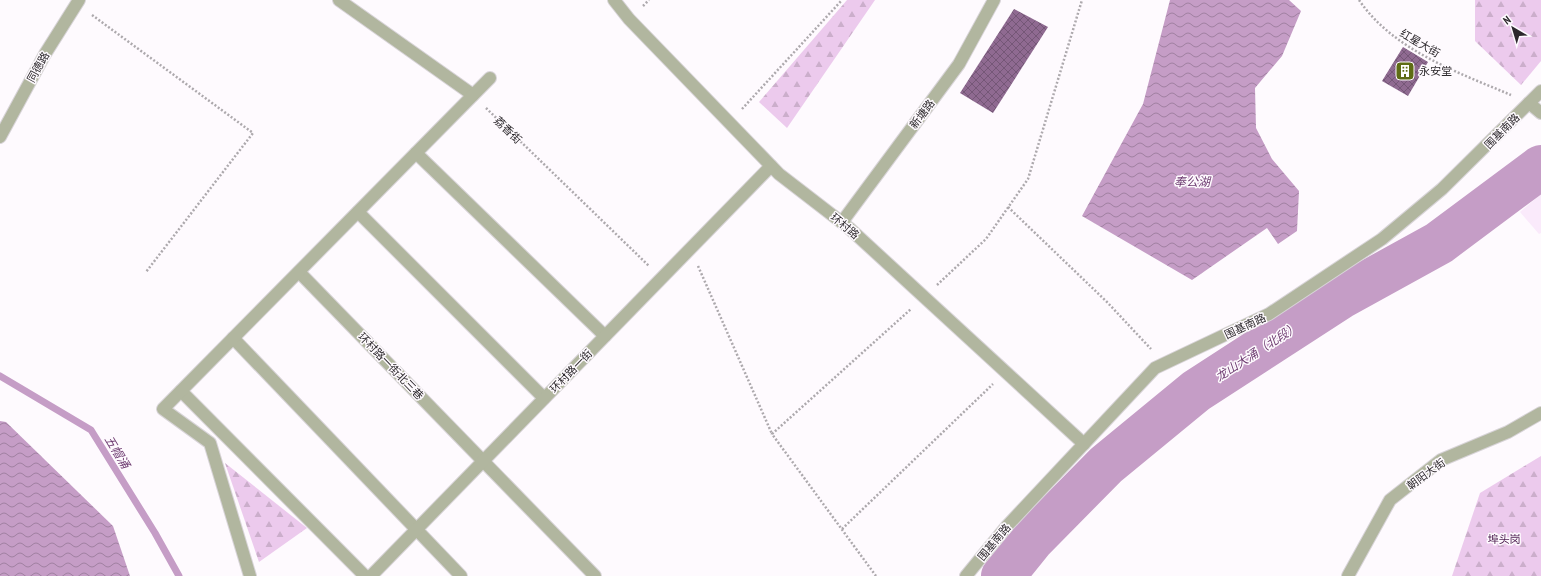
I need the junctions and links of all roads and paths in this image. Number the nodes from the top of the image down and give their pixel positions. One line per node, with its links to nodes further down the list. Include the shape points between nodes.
1 (339, 0): 10 (street)
2 (614, 0): 13 (street, 环村路, via 629,19)
3 (842, 0): 13 (path)
4 (994, 0): 19 (street, 新塘路, via 959,64)
5 (1082, 0): 17 (path, via 1028,178)
6 (1359, 0): 11 (path, 红星大街, via 1391,35 1450,69)
7 (78, 2): 14 (street, 同德路, via 45,54); 21 (path, via 253,133)
8 (490, 78): 10 (street)
9 (1541, 91): 11 (street, 围基南路)
10 (473, 96): 15 (street); 23 (path, 荔香街)
11 (1530, 104): 12 (street); 27 (street, 围基南路, via 1442,189 1382,239 1269,314)
12 (1541, 113)
13 (729, 122): 16 (street, 环村路)
14 (0, 137)
15 (416, 153): 18 (street); 25 (street)
16 (771, 166): 19 (street, 环村路); 20 (street, 环村路一街)
17 (1008, 207): 24 (path, via 986,239); 27 (path, via 1107,302)
18 (358, 212): 22 (street); 30 (street)
19 (842, 222): 24 (street, 环村路)
20 (690, 248): 23 (street, 环村路一街); 32 (path)
21 (146, 272)
22 (299, 272): 26 (street); 34 (street, 环村路一街北三巷)
23 (661, 278): 25 (street, 环村路一街)
24 (924, 297): 28 (street, 环村路); 32 (path)
25 (605, 336): 30 (street, 环村路一街)
26 (232, 338): 29 (street); 35 (street)
27 (1164, 364): 33 (street, 围基南路, via 1155,368)
28 (1006, 372): 33 (street, 环村路); 36 (path)
29 (181, 391): 37 (street, via 163,409 210,442); 38 (street)
30 (544, 398): 34 (street, 环村路一街)
31 (1541, 412): 44 (street, 朝阳大街, via 1508,432 1441,460 1390,500)
32 (772, 434): 36 (path)
33 (1084, 444): 43 (street, 围基南路, via 1007,526)
34 (483, 461): 35 (street, 环村路一街); 41 (street, 环村路一街北三巷)
35 (417, 529): 39 (street, 环村路一街); 40 (street)
36 (842, 529): 42 (path)
37 (250, 576)
38 (365, 576)
39 (371, 576)
40 (461, 576)
41 (595, 576)
42 (876, 576)
43 (966, 576)
44 (1348, 576)

